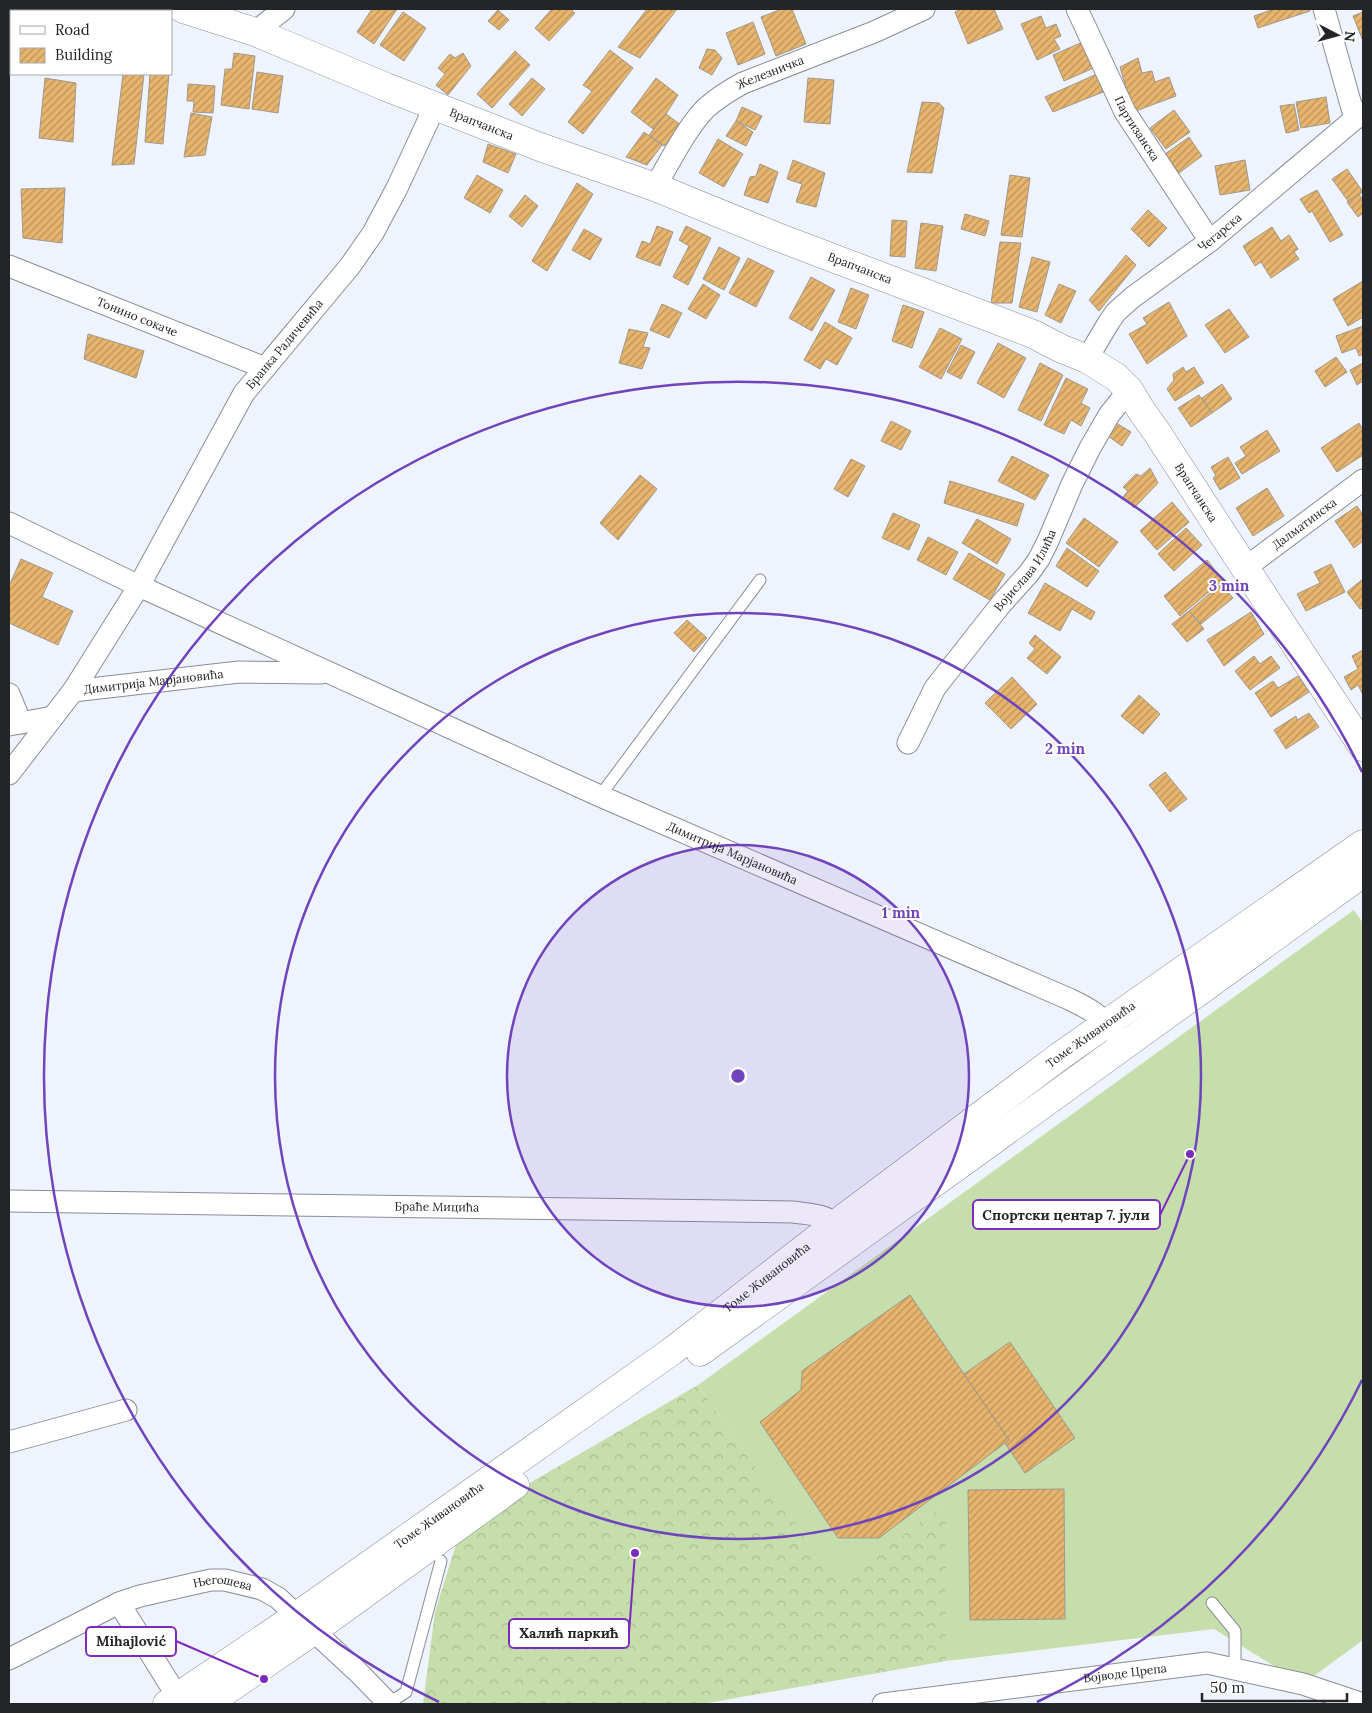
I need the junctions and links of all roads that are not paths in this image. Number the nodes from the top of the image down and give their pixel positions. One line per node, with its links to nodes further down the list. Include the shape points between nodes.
1 (183, 9): 6 (main road, Врапчанска)
2 (284, 9): 6 (street)
3 (924, 9): 9 (street, Железничка, via 727,92 695,122)
4 (1077, 9): 10 (street, Партизанска, via 1125,112)
5 (1324, 9): 8 (street)
6 (255, 32): 7 (main road, Врапчанска)
7 (435, 106): 9 (main road, Врапчанска); 13 (street, Бранка Радичевића, via 397,188 361,251)
8 (1359, 116): 10 (street, Чегарска)
9 (654, 187): 12 (main road, Врапчанска, via 1033,334)
10 (1210, 241): 12 (street, Чегарска, via 1116,312)
11 (9, 266): 13 (street, Тонино сокаче)
12 (1087, 359): 14 (main road, Врапчанска, via 1116,377)
13 (265, 368): 19 (street, Бранка Радичевића, via 244,393)
14 (1129, 390): 17 (main road, Врапчанска); 25 (street, Војислава Илића, via 1109,415 1090,448 1039,559 935,688)
15 (1363, 480): 17 (street, Далматинска)
16 (9, 523): 19 (street, Димитрија Марјановића)
17 (1244, 568): 26 (main road, Врапчанска)
18 (760, 580): 28 (lane)
19 (139, 586): 20 (street, Димитрија Марјановића); 21 (street, Димитрија Марјановића)
20 (330, 673): 21 (street, Димитрија Марјановића, via 239,672); 28 (street, Димитрија Марјановића)
21 (72, 691): 23 (street)
22 (9, 694): 24 (street)
23 (53, 717): 24 (street); 27 (street)
24 (15, 724)
25 (908, 743)
26 (1363, 747)
27 (9, 774)
28 (600, 796): 31 (street, Димитрија Марјановића, via 1070,999)
29 (1362, 847): 31 (main road, Томе Живановића)
30 (1363, 873): 32 (main road, Томе Живановића)
31 (1107, 1022): 32 (street, Димитрија Марјановића); 34 (main road, Томе Живановића)
32 (1124, 1046): 34 (main road, Томе Живановића)
33 (9, 1201): 34 (street, Браће Мицића, via 793,1212 823,1217)
34 (845, 1232): 40 (main road, Томе Живановића)
35 (126, 1410): 36 (street)
36 (9, 1442)
37 (441, 1561): 45 (lane, via 406,1692)
38 (120, 1603): 40 (street, Његошева, via 197,1583 226,1580 278,1598); 41 (street, Његошева); 43 (street)
39 (1212, 1603): 42 (lane, via 1235,1631)
40 (306, 1623): 43 (main road, Томе Живановића); 44 (main road, Томе Живановића); 45 (street, Његошева)
41 (9, 1659)
42 (1235, 1669): 46 (street, Војводе Црепа, via 1207,1662); 47 (street, Војводе Црепа, via 1303,1684)
43 (175, 1702)
44 (206, 1704)
45 (388, 1704)
46 (883, 1704)
47 (1363, 1704)

